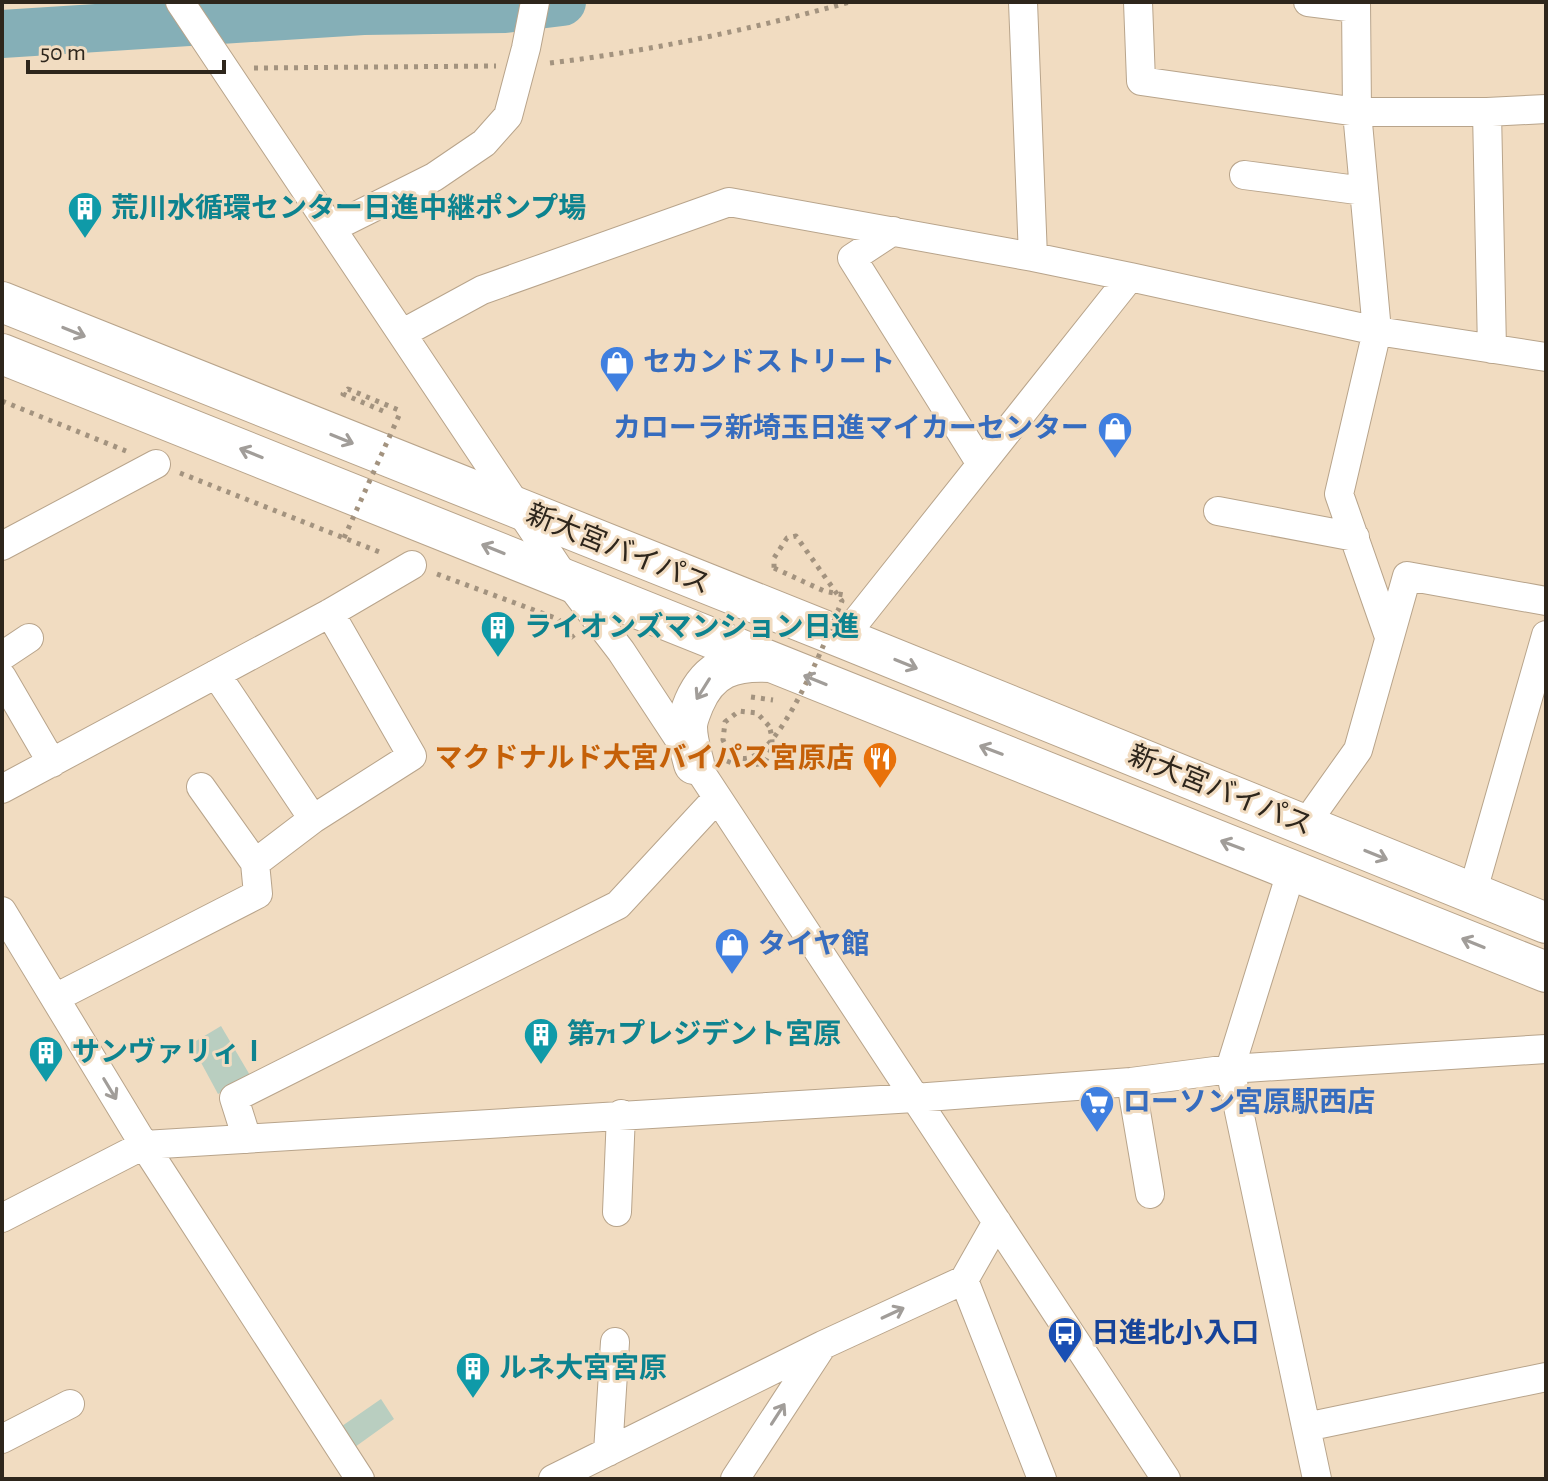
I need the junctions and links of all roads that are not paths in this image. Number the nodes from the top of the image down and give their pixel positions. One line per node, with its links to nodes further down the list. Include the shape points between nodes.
1 (180, 2): 12 (street)
2 (535, 2): 12 (street, via 508,116 484,143 434,177)
3 (1023, 2): 14 (street)
4 (1138, 2): 8 (street, via 1141,81)
5 (1308, 2): 6 (street)
6 (1356, 5): 8 (street)
7 (1546, 109): 9 (street)
8 (1357, 112): 9 (street); 11 (street)
9 (1487, 112): 19 (street)
10 (1244, 175): 11 (street)
11 (1364, 191): 17 (street)
12 (332, 228): 18 (street)
13 (893, 231): 14 (street); 18 (street, via 729,202 482,290); 23 (street, via 852,258)
14 (1033, 257): 15 (street)
15 (1130, 277): 17 (street); 23 (street)
16 (2, 302): 24 (highway, 新大宮バイパス, one-way to 24)
17 (1377, 331): 19 (street); 26 (street, via 1339,494)
18 (403, 333): 24 (street)
19 (1492, 349): 21 (street)
20 (2, 354): 29 (highway, 新大宮バイパス, one-way to 20)
21 (1546, 357)
22 (156, 464): 27 (street)
23 (981, 464): 32 (street)
24 (521, 511): 29 (street); 32 (highway, 新大宮バイパス)
25 (1218, 511): 26 (street)
26 (1355, 537): 34 (street)
27 (2, 546)
28 (412, 565): 31 (street)
29 (565, 578): 37 (highway, 新大宮バイパス); 40 (street)
30 (1546, 601): 34 (street, via 1407,576)
31 (330, 613): 38 (street); 45 (street, via 412,756)
32 (855, 623): 46 (highway, 新大宮バイパス, one-way to 46)
33 (1546, 635): 49 (street)
34 (1389, 637): 46 (street, via 1358,750)
35 (29, 638): 36 (street)
36 (2, 656)
37 (770, 662): 40 (highway, one-way to 40, via 735,663 706,681 687,724); 48 (highway, 新大宮バイパス, one-way to 37)
38 (216, 674): 41 (street); 45 (street)
39 (2, 677): 41 (street)
40 (708, 761): 44 (street)
41 (52, 763): 43 (street)
42 (201, 787): 47 (street)
43 (2, 789)
44 (717, 798): 57 (street); 59 (street, via 618,905 234,1098)
45 (313, 819): 47 (street)
46 (1304, 826): 49 (highway, 新大宮バイパス, one-way to 49)
47 (255, 863): 53 (street, via 258,894)
48 (1292, 869): 52 (highway, 新大宮バイパス, one-way to 48); 55 (street)
49 (1472, 894): 51 (highway, 新大宮バイパス)
50 (2, 911): 53 (street)
51 (1546, 923)
52 (1546, 972)
53 (55, 998): 60 (street, one-way to 60)
54 (1546, 1049): 55 (street)
55 (1230, 1069): 56 (street); 70 (street)
56 (1131, 1082): 57 (street); 61 (street)
57 (914, 1098): 58 (street); 64 (street)
58 (621, 1114): 59 (street); 62 (street)
59 (247, 1139): 60 (street)
60 (144, 1145): 63 (street); 73 (street)
61 (1150, 1194)
62 (617, 1212)
63 (2, 1218)
64 (997, 1222): 65 (street); 77 (street)
65 (964, 1280): 67 (street, one-way to 65); 76 (street)
66 (615, 1342): 72 (street)
67 (823, 1345): 72 (street); 75 (street, one-way to 67)
68 (1546, 1377): 70 (street)
69 (70, 1404): 71 (street)
70 (1306, 1427): 78 (street)
71 (2, 1439)
72 (608, 1452): 74 (street)
73 (360, 1479)
74 (553, 1479)
75 (735, 1479)
76 (1042, 1479)
77 (1166, 1479)
78 (1317, 1479)

